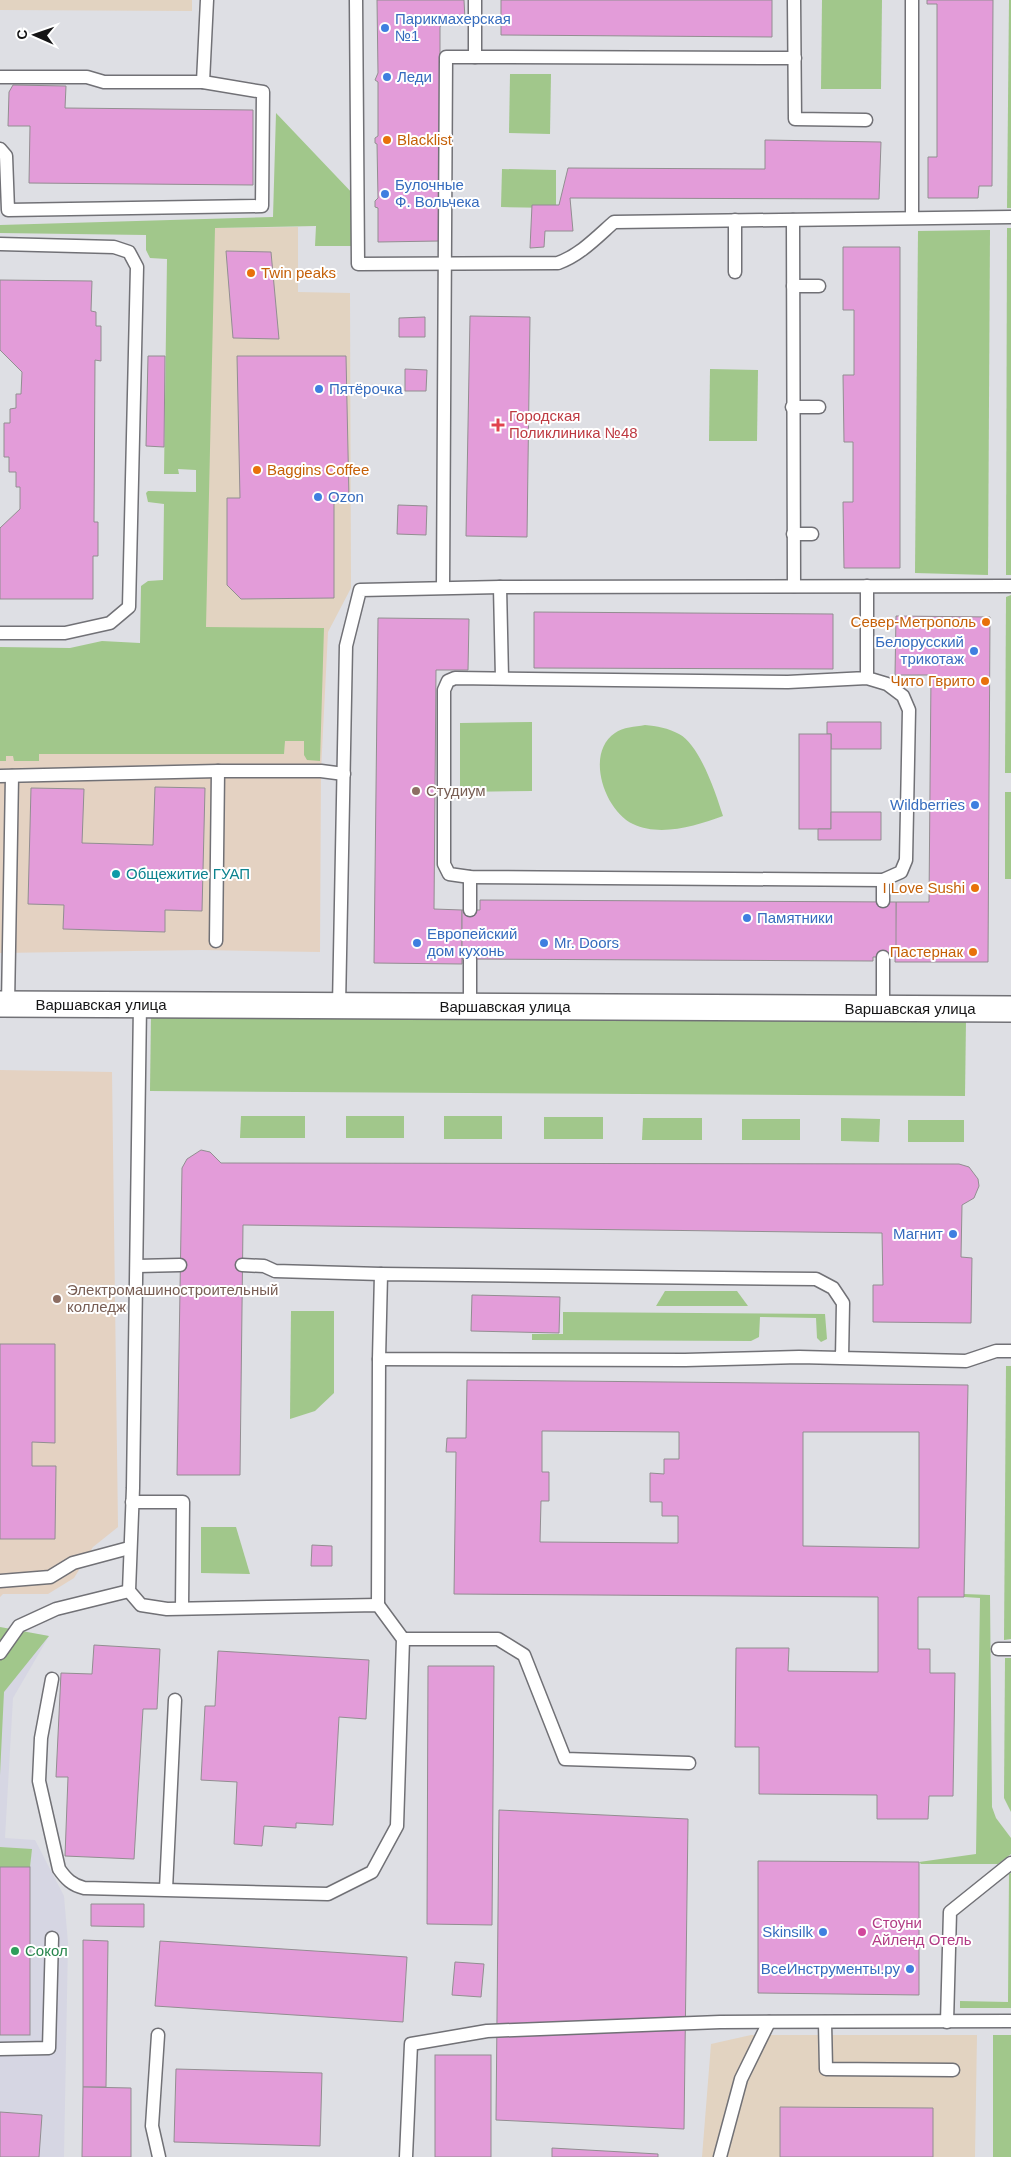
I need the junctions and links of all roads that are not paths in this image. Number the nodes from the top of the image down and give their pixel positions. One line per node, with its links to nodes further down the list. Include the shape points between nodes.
1 (207, 0): 9 (lane)
2 (356, 0): 17 (lane, via 358,264)
3 (475, 0): 6 (lane)
4 (794, 0): 7 (lane)
5 (912, 0): 12 (lane)
6 (475, 57): 7 (lane); 17 (lane, via 446,57)
7 (794, 58): 10 (lane, via 795,119)
8 (0, 77): 9 (lane)
9 (202, 82): 11 (lane, via 263,92 262,206 8,210 6,156)
10 (866, 120)
11 (0, 149)
12 (912, 217): 13 (lane); 15 (lane)
13 (1011, 217)
14 (735, 220): 15 (lane); 17 (lane, via 614,222 582,251 558,264); 18 (lane)
15 (793, 220): 19 (lane)
16 (0, 244): 30 (lane, via 114,247 129,252 137,266 129,606 110,623 65,633)
17 (446, 264): 28 (lane)
18 (736, 272)
19 (793, 286): 20 (lane); 21 (lane)
20 (819, 286)
21 (792, 407): 22 (lane); 23 (lane)
22 (819, 407)
23 (793, 534): 24 (lane); 25 (lane)
24 (812, 534)
25 (794, 586): 26 (lane); 29 (lane)
26 (866, 586): 27 (lane); 32 (lane)
27 (1011, 586)
28 (443, 587): 29 (lane); 34 (lane, via 360,590 346,646)
29 (500, 587): 31 (lane)
30 (0, 633)
31 (502, 678): 32 (lane, via 788,682); 36 (lane, via 455,678 448,681 444,690 444,864 449,874)
32 (867, 678): 37 (lane, via 887,684 903,696 908,710 906,860 901,872)
33 (218, 771): 34 (lane); 35 (lane); 41 (lane)
34 (344, 774): 46 (lane)
35 (6, 776): 40 (lane)
36 (470, 877): 37 (lane); 39 (lane)
37 (883, 880): 38 (lane)
38 (883, 902)
39 (470, 910)
40 (5, 915): 44 (lane)
41 (216, 941)
42 (883, 957): 48 (lane)
43 (470, 959): 47 (lane)
44 (4, 1004): 45 (street, Варшавская улица)
45 (140, 1005): 46 (street, Варшавская улица); 52 (lane)
46 (339, 1006): 47 (street, Варшавская улица)
47 (470, 1006): 48 (street, Варшавская улица)
48 (883, 1009): 49 (street, Варшавская улица)
49 (1011, 1009)
50 (180, 1265): 52 (lane)
51 (242, 1265): 53 (lane, via 264,1266 275,1271)
52 (137, 1266): 57 (lane)
53 (381, 1274): 55 (lane, via 816,1279 833,1288 843,1303); 56 (lane)
54 (1011, 1351): 55 (lane, via 996,1351 966,1361)
55 (842, 1358): 56 (lane)
56 (379, 1359): 61 (lane)
57 (132, 1502): 58 (lane); 62 (lane, via 183,1502)
58 (130, 1548): 59 (lane, via 73,1563 50,1577); 60 (lane)
59 (0, 1581)
60 (129, 1591): 62 (lane, via 141,1605); 66 (lane, via 56,1609 19,1626)
61 (378, 1604): 62 (lane); 63 (lane)
62 (182, 1608)
63 (403, 1639): 69 (lane, via 498,1639 524,1655 565,1759); 71 (lane, via 397,1826 372,1872 328,1894)
64 (998, 1649): 65 (lane)
65 (1011, 1649)
66 (0, 1653)
67 (52, 1680): 71 (lane, via 41,1738 39,1781 59,1869 75,1886 84,1888)
68 (175, 1700): 71 (lane)
69 (689, 1763)
70 (1011, 1863): 76 (lane, via 950,1912)
71 (166, 1889)
72 (52, 1938): 78 (lane, via 49,2048)
73 (1011, 2021): 76 (lane)
74 (769, 2022): 75 (lane); 81 (lane, via 487,2031 411,2044); 82 (lane, via 741,2079)
75 (825, 2022): 76 (lane); 79 (lane, via 826,2069)
76 (948, 2022)
77 (158, 2035): 80 (lane, via 152,2126)
78 (0, 2049)
79 (953, 2070)
80 (159, 2157)
81 (406, 2157)
82 (720, 2157)

